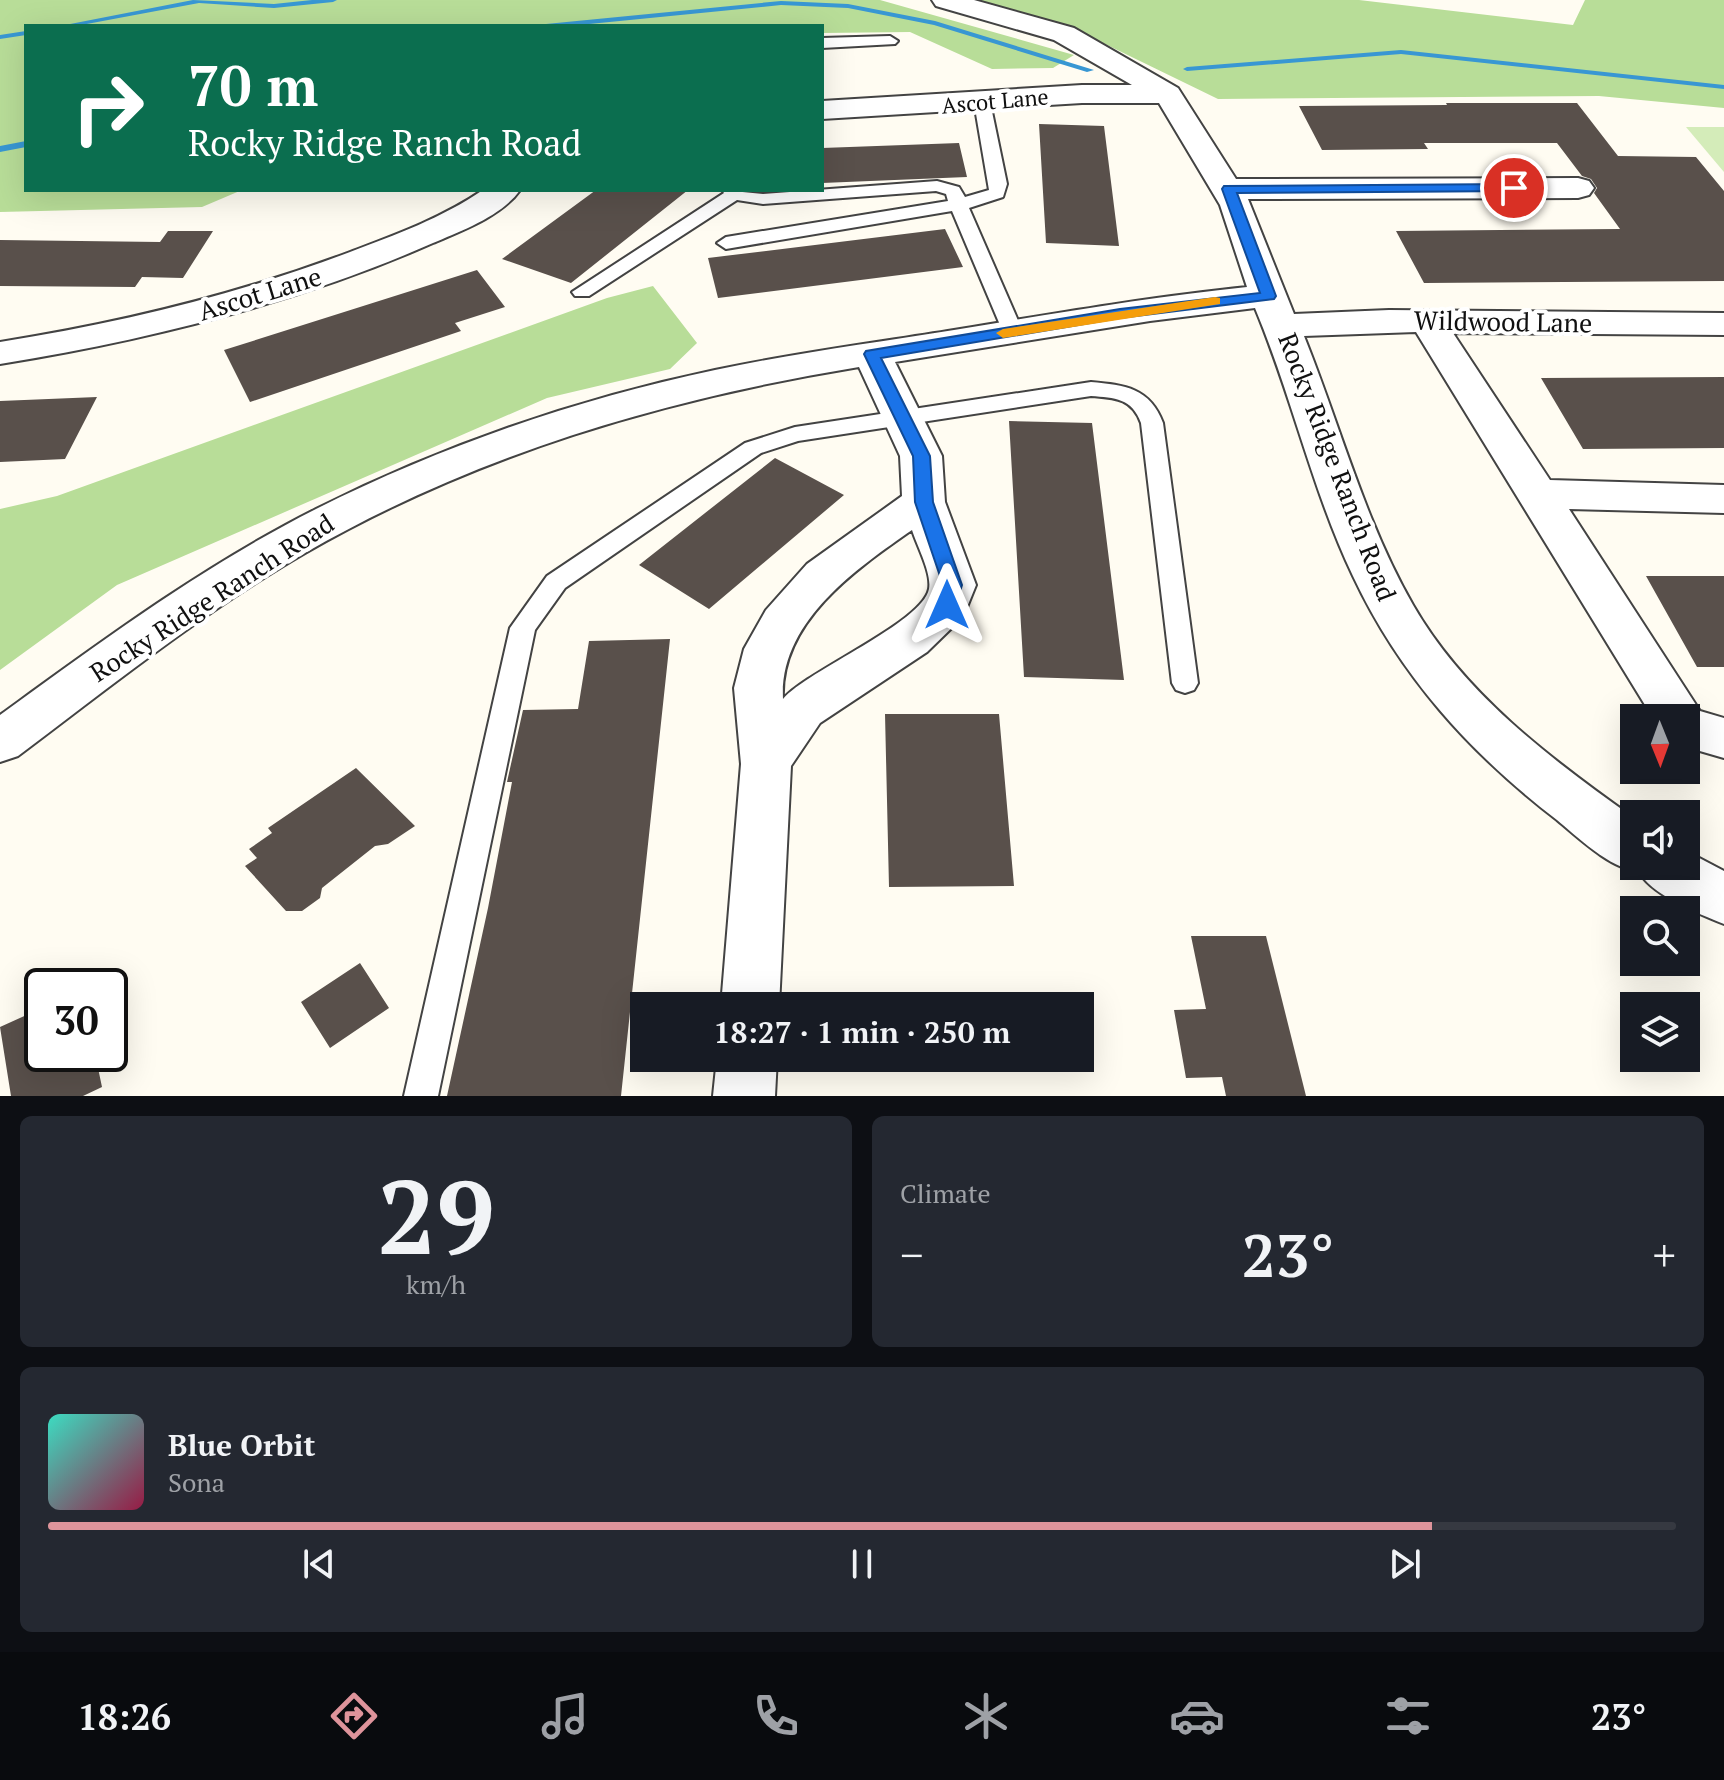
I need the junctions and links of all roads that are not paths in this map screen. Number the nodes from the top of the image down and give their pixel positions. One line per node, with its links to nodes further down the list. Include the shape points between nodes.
1 (945, 0): 4 (street, via 1064,34)
2 (890, 41): 3 (lane)
3 (824, 43)
4 (1168, 94): 5 (street, Ascot Lane); 8 (street)
5 (982, 102): 6 (street, Ascot Lane); 11 (lane, via 997,193)
6 (824, 110)
7 (1578, 188): 8 (street)
8 (1228, 189): 14 (street)
9 (501, 192): 18 (street, Ascot Lane, via 436,231 328,274 192,315 88,340)
10 (733, 192): 11 (lane, via 763,199 937,186 953,191); 13 (lane)
11 (962, 204): 12 (lane); 17 (lane)
12 (726, 243)
13 (582, 292)
14 (1275, 311): 15 (street, Wildwood Lane); 17 (street, Rocky Ridge Ranch Road, via 1120,314); 30 (street, Rocky Ridge Ranch Road, via 1374,576 1414,647 1491,737)
15 (1427, 321): 16 (street, Wildwood Lane); 21 (street)
16 (1724, 324)
17 (1013, 332): 19 (street, Rocky Ridge Ranch Road)
18 (0, 353)
19 (872, 354): 20 (street); 28 (street, Rocky Ridge Ranch Road, via 633,402 424,475 252,566)
20 (902, 417): 23 (street, via 921,456); 24 (lane, via 1091,389 1131,393 1148,407); 35 (lane, via 795,434 753,448 556,582 523,628)
21 (1537, 494): 22 (street); 25 (street)
22 (1724, 499)
23 (924, 502): 29 (street, via 808,587 777,632 759,680); 29 (street, via 953,585 947,605 910,639 803,709)
24 (1185, 683)
25 (1670, 704)
26 (1700, 731): 27 (street)
27 (1724, 738)
28 (0, 742)
29 (767, 761): 33 (street)
30 (1620, 838)
31 (1689, 880): 32 (street)
32 (1724, 899)
33 (751, 992)
34 (746, 1072): 36 (street)
35 (421, 1096)
36 (744, 1096)

